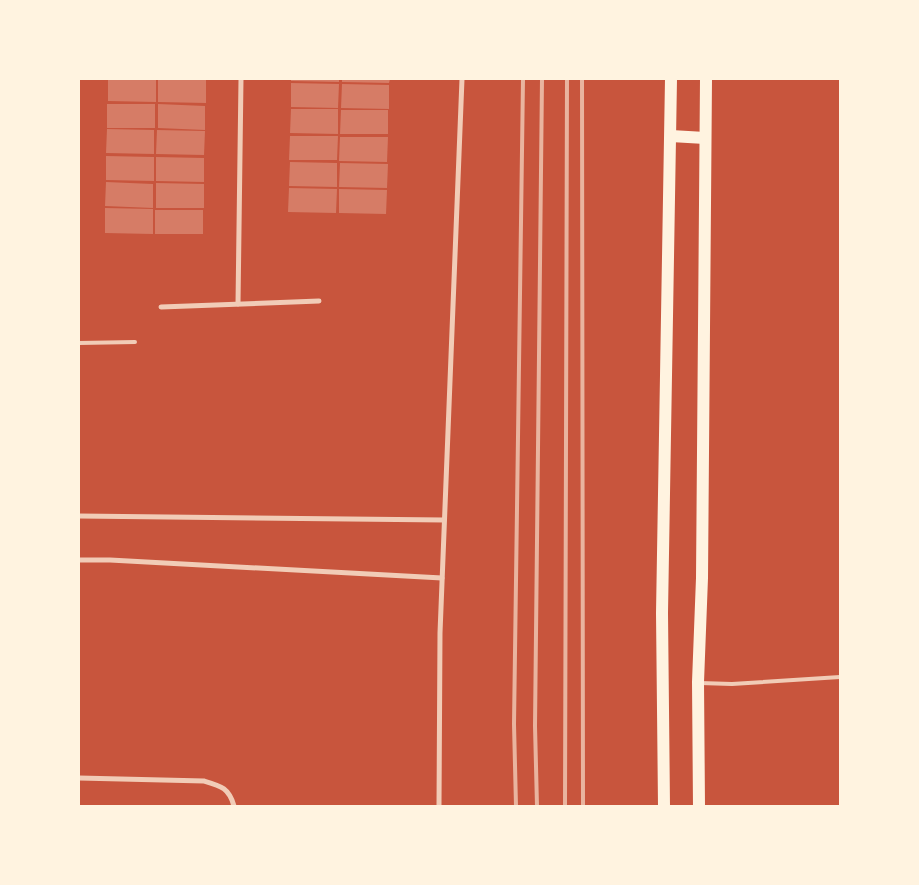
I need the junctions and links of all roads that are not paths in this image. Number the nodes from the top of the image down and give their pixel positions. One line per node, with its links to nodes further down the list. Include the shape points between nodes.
1 (240, 79): 8 (street)
2 (462, 79): 13 (street)
3 (671, 79): 5 (main road)
4 (706, 79): 6 (main road)
5 (671, 136): 6 (main road); 21 (main road, via 662,613)
6 (705, 138): 17 (main road, via 702,568)
7 (319, 301): 8 (street)
8 (238, 304): 9 (street)
9 (161, 307)
10 (135, 342): 11 (lane)
11 (79, 343)
12 (79, 516): 13 (street)
13 (444, 520): 15 (street)
14 (79, 560): 15 (street)
15 (442, 578): 20 (street)
16 (840, 677): 17 (lane, via 732,684)
17 (698, 682): 22 (main road)
18 (79, 778): 19 (street, via 204,781 222,786)
19 (234, 806)
20 (439, 806)
21 (664, 806)
22 (699, 806)

